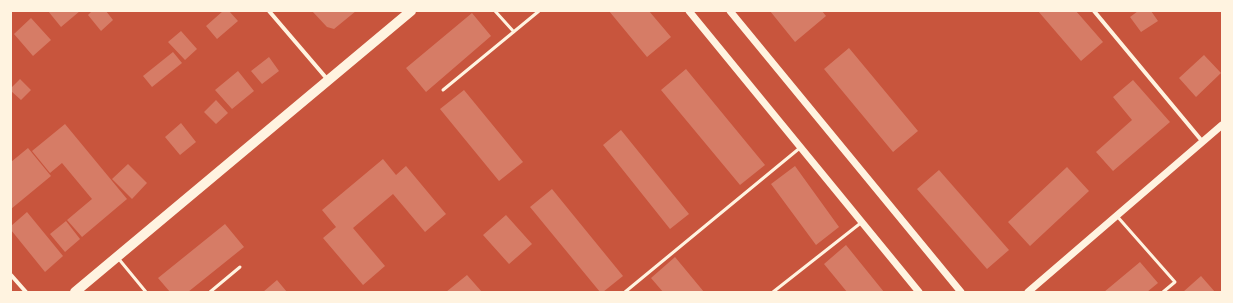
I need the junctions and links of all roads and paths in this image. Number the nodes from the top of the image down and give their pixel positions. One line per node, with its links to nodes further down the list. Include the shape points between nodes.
1 (269, 11): 9 (street)
2 (411, 11): 9 (main road)
3 (495, 11): 8 (lane)
4 (539, 11): 8 (lane)
5 (689, 11): 13 (street)
6 (730, 11): 26 (street)
7 (1094, 11): 12 (street)
8 (514, 32): 10 (lane)
9 (328, 80): 16 (main road)
10 (443, 90)
11 (1222, 125): 12 (street)
12 (1202, 142): 14 (street)
13 (801, 147): 15 (street); 23 (lane)
14 (1116, 215): 27 (street); 28 (lane, via 1174,282)
15 (862, 222): 24 (lane); 25 (street)
16 (117, 256): 20 (main road); 21 (lane)
17 (240, 268): 22 (lane)
18 (11, 275): 19 (street)
19 (26, 292)
20 (75, 292)
21 (146, 292)
22 (210, 292)
23 (626, 292)
24 (774, 292)
25 (919, 292)
26 (961, 292)
27 (1028, 292)
28 (1162, 292)

